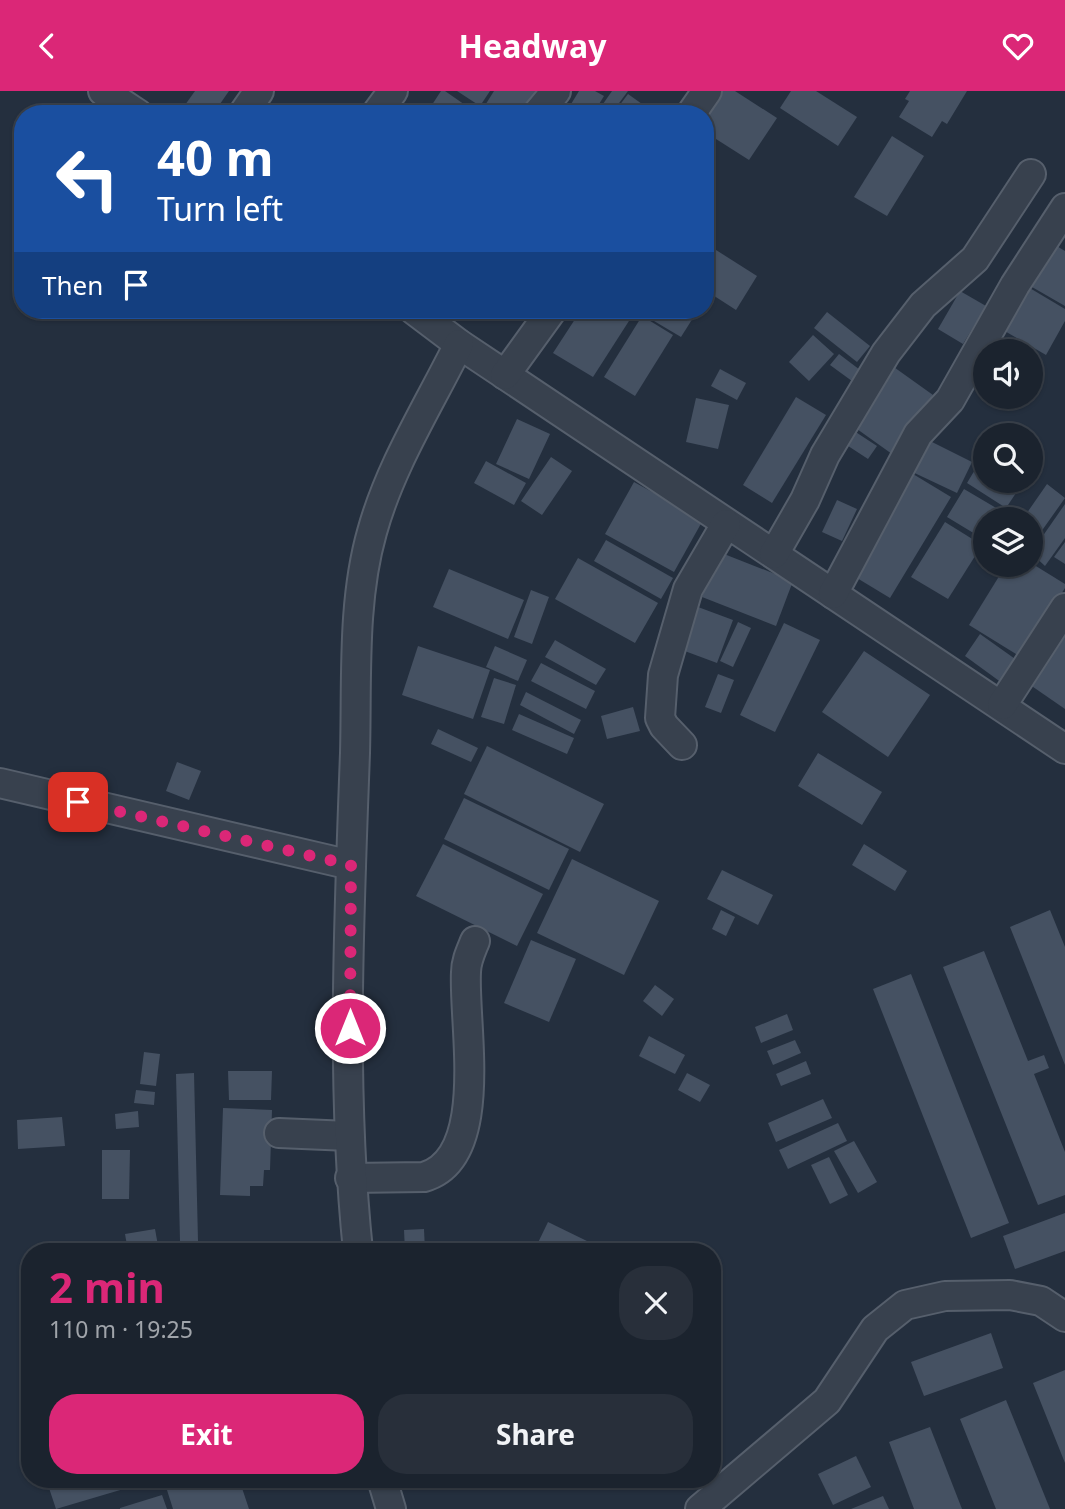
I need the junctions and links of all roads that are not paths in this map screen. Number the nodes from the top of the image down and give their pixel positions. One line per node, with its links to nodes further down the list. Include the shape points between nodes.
1 (103, 91): 3 (street)
2 (556, 91): 4 (street)
3 (124, 105)
4 (544, 105)
5 (1031, 174): 12 (street, via 975,259 923,305 886,353 825,455)
6 (1065, 208): 13 (street, via 950,400 918,434)
7 (426, 319): 9 (street)
8 (545, 319): 10 (street)
9 (459, 344): 10 (street); 19 (street, via 397,466 372,532 360,597)
10 (505, 375): 11 (street)
11 (726, 524): 12 (street); 16 (street, via 688,589 663,675 660,718)
12 (774, 554): 13 (street)
13 (833, 594): 15 (street)
14 (1065, 608): 15 (street)
15 (1002, 705): 17 (street)
16 (682, 745)
17 (1065, 749)
18 (0, 783): 19 (street)
19 (351, 865): 22 (street)
20 (475, 941): 23 (street, via 466,974 467,1108 452,1157 436,1174 424,1177)
21 (279, 1133): 22 (street)
22 (349, 1136): 23 (street)
23 (350, 1178): 24 (street)
24 (357, 1243)
25 (1053, 1294): 26 (street); 29 (street, via 945,1296 905,1305 875,1329 827,1401)
26 (1065, 1317)
27 (385, 1488): 28 (street)
28 (391, 1509)
29 (701, 1509)

